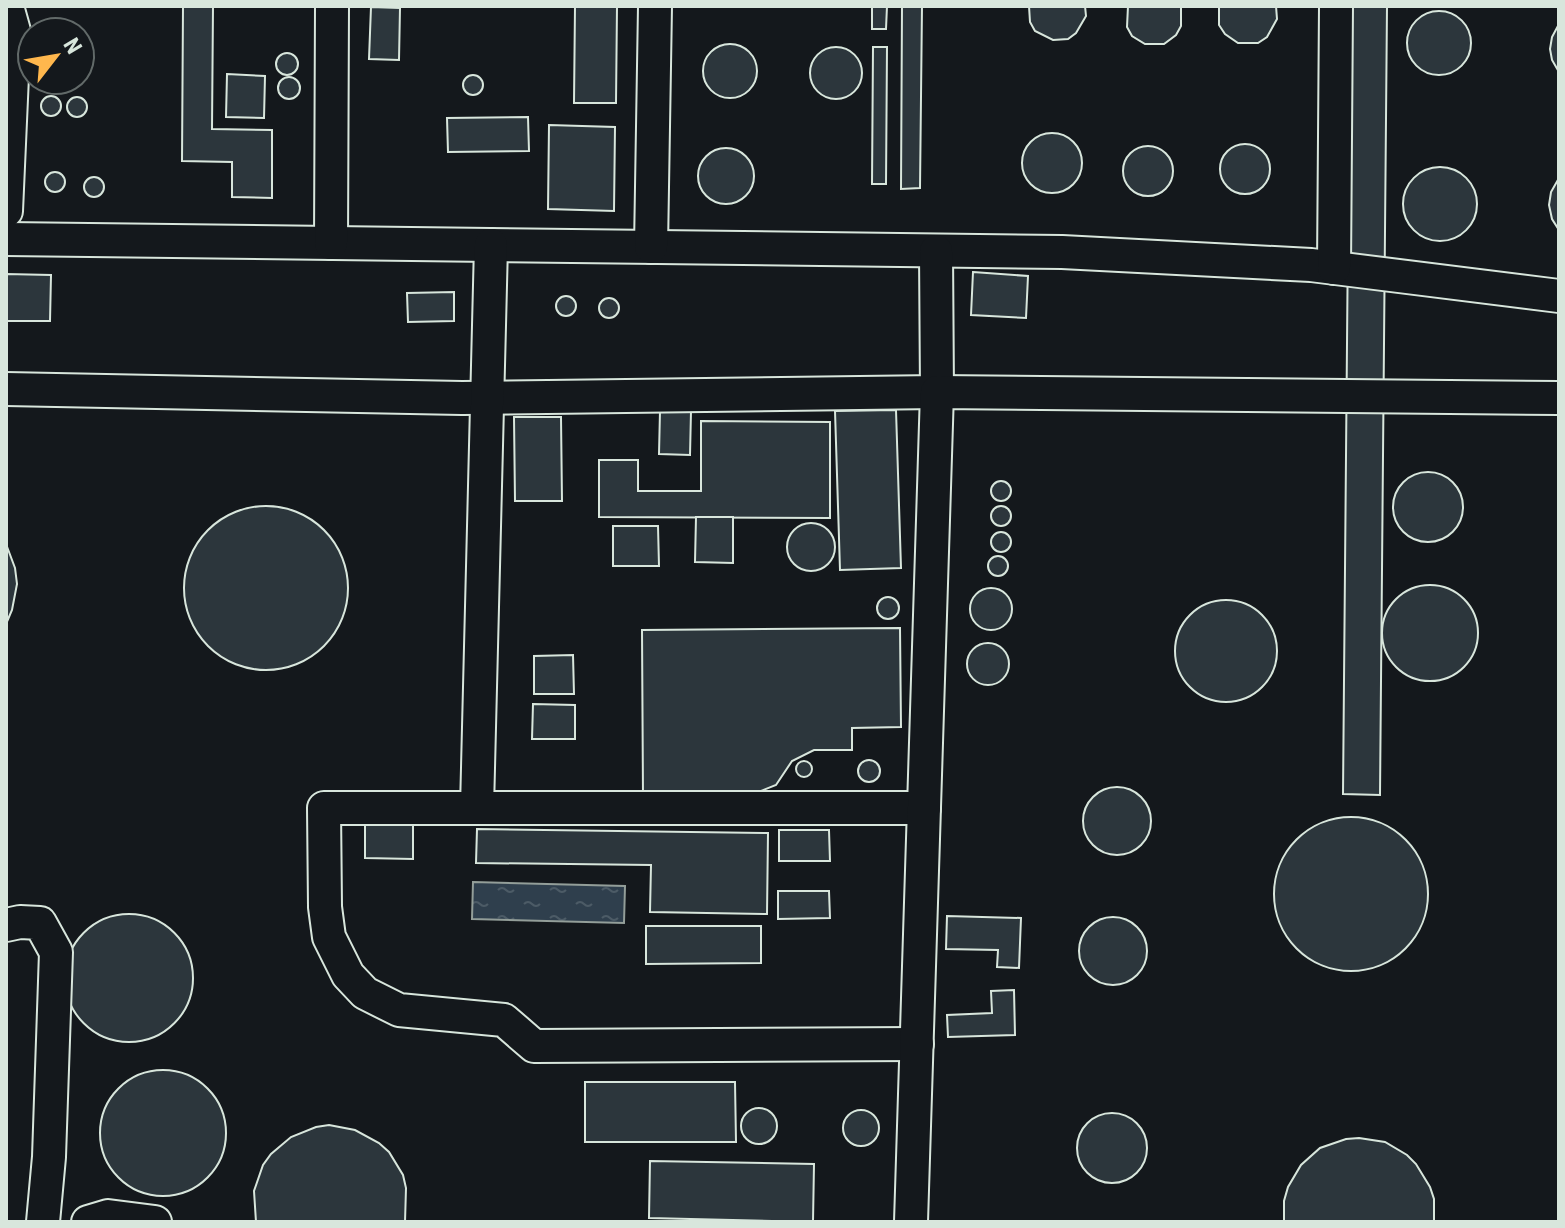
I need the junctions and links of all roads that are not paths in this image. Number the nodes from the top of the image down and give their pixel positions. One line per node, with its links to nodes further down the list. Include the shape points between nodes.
1 (7, 6): 5 (lane, via 14,31)
2 (332, 6): 7 (lane)
3 (655, 6): 9 (lane)
4 (1336, 6): 11 (lane)
5 (6, 211)
6 (6, 239): 7 (lane)
7 (331, 243): 8 (lane)
8 (491, 245): 9 (lane); 15 (lane)
9 (651, 247): 10 (lane)
10 (936, 251): 11 (lane, via 1062,252); 14 (lane)
11 (1334, 268): 12 (lane)
12 (1559, 296)
13 (6, 389): 15 (lane)
14 (937, 392): 15 (lane); 16 (lane); 18 (lane)
15 (487, 397): 17 (lane)
16 (1559, 398)
17 (477, 808): 18 (lane); 20 (lane, via 324,808 329,937 348,975 365,993 399,1010 504,1020 534,1046)
18 (924, 808): 20 (lane)
19 (6, 925): 21 (lane, via 40,923 56,952)
20 (917, 1044): 24 (lane)
21 (43, 1222)
22 (88, 1222): 23 (lane, via 108,1216)
23 (155, 1222)
24 (911, 1222)

